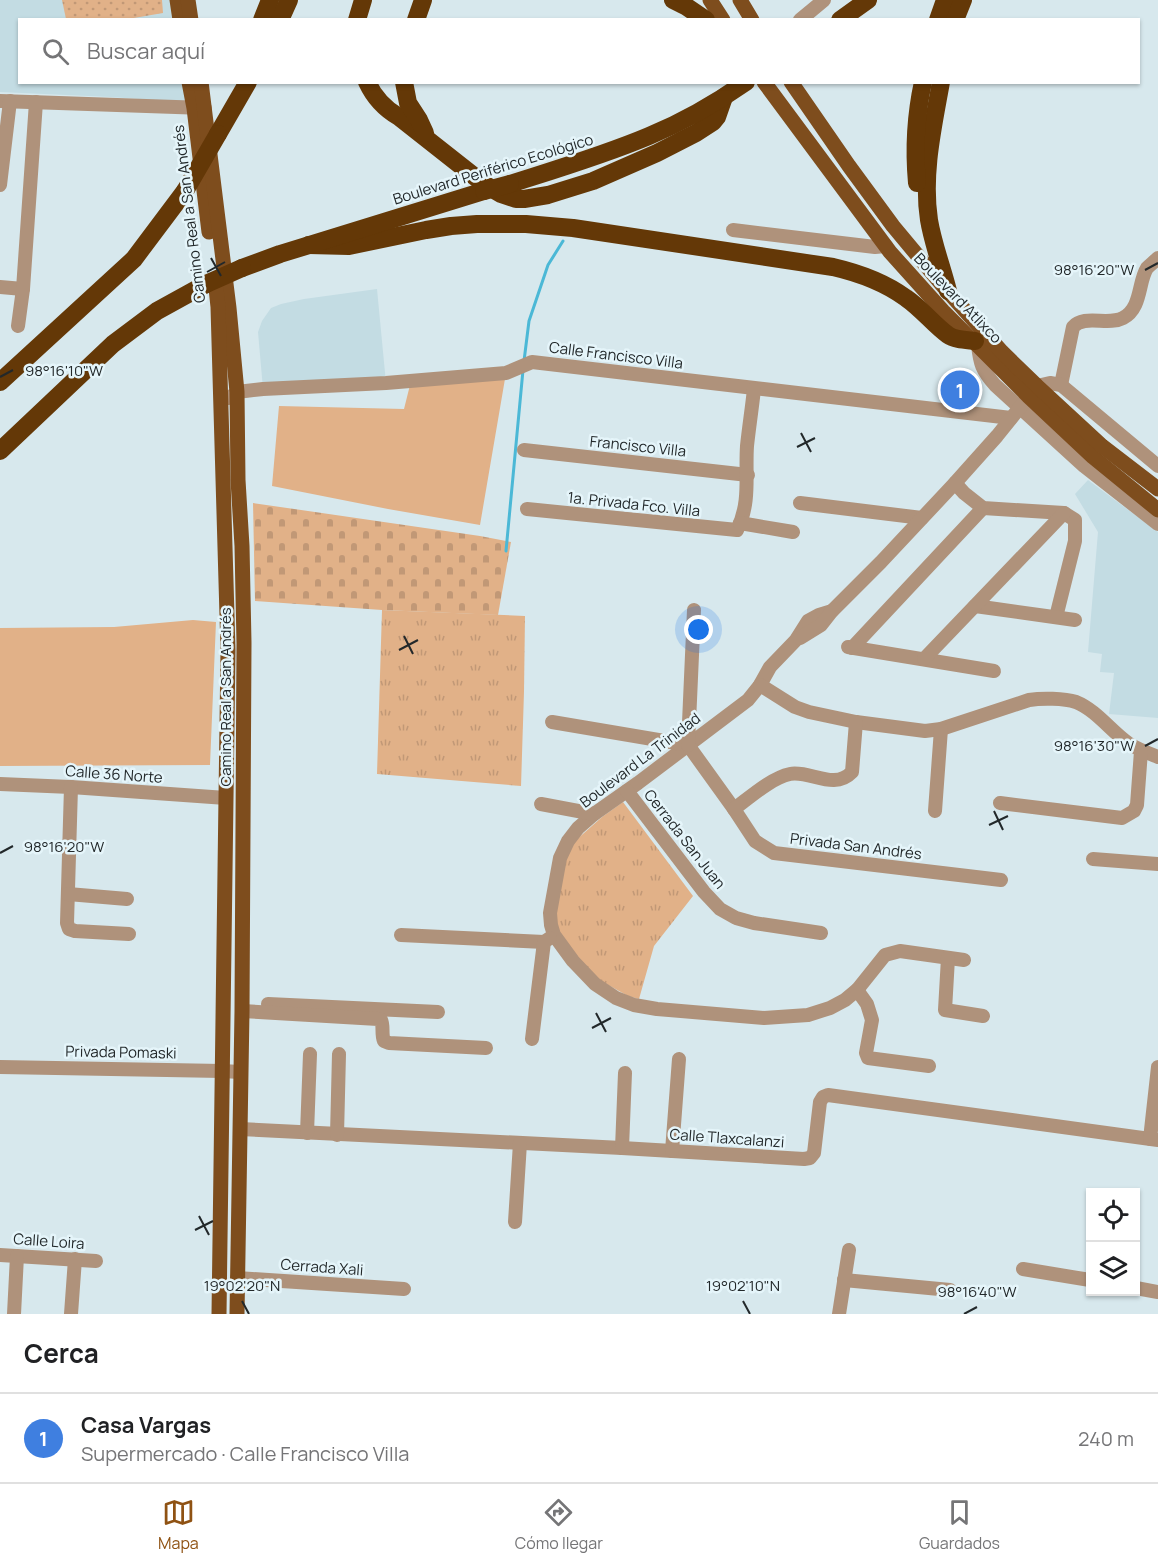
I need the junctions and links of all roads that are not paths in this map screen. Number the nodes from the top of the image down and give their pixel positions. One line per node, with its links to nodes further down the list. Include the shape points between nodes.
1 (177, 0): 14 (main road)
2 (188, 0): 15 (main road)
3 (270, 0): 16 (highway)
4 (289, 0): 17 (highway)
5 (363, 0): 18 (highway)
6 (423, 0): 19 (highway)
7 (674, 0): 20 (highway)
8 (711, 0): 21 (main road)
9 (740, 0): 22 (main road)
10 (824, 0): 23 (street)
11 (868, 0): 24 (highway)
12 (945, 0): 25 (highway)
13 (963, 0): 26 (highway)
14 (180, 18)
15 (191, 18)
16 (263, 18)
17 (281, 18)
18 (358, 18)
19 (417, 18)
20 (703, 18)
21 (722, 18)
22 (751, 18)
23 (802, 18)
24 (843, 18)
25 (939, 18)
26 (956, 18)
27 (190, 84): 41 (main road, Camino Real a San Andrés)
28 (201, 84): 41 (main road, Camino Real a San Andrés)
29 (237, 84): 42 (highway)
30 (247, 84): 42 (highway)
31 (368, 84): 43 (highway, via 383,105)
32 (404, 84): 43 (highway, via 408,103)
33 (744, 84): 38 (highway, Boulevard Periférico Ecológico)
34 (765, 84): 47 (main road, Boulevard Atlixco)
35 (792, 84): 51 (main road, Boulevard Atlixco, via 893,226)
36 (924, 84): 51 (highway, via 918,120 917,176 925,232)
37 (941, 84): 51 (highway, via 927,193)
38 (724, 98): 43 (highway, via 713,122 696,133 593,181 534,198 516,199 501,194); 46 (highway, Boulevard Periférico Ecológico, bridge, via 650,136 584,161)
39 (5, 101): 40 (street); 44 (street)
40 (36, 102): 41 (street); 50 (street)
41 (199, 108): 57 (main road, Camino Real a San Andrés, via 229,308); 59 (main road, Camino Real a San Andrés, via 218,307)
42 (221, 127): 54 (highway, bridge, via 185,191 134,259)
43 (428, 139)
44 (0, 185)
45 (733, 230): 47 (street)
46 (309, 245): 53 (highway, via 349,246 477,224 573,228 848,271 878,281 904,297 949,336); 61 (highway, Boulevard Periférico Ecológico, bridge, via 242,268 157,311 112,344)
47 (886, 246): 53 (main road, Boulevard Atlixco)
48 (1158, 258): 55 (street, via 1147,269 1133,310 1124,318 1077,322 1073,327)
49 (0, 287): 50 (street)
50 (23, 289): 52 (street)
51 (945, 289): 58 (main road, Boulevard Atlixco, via 1002,352)
52 (18, 326)
53 (976, 343): 58 (main road, Boulevard Atlixco)
54 (0, 382)
55 (1061, 385): 58 (street, Calle Francisco Villa, via 1050,383); 62 (street)
56 (754, 389): 57 (street, Calle Francisco Villa, via 525,364 506,373); 58 (street, Calle Francisco Villa); 63 (street)
57 (237, 392): 59 (street, Calle Francisco Villa); 75 (main road, Camino Real a San Andrés)
58 (1024, 402): 64 (street, Boulevard La Trinidad); 65 (main road, via 1102,446); 69 (main road, Boulevard Atlixco); 72 (street, via 1084,466)
59 (221, 403): 76 (main road, Camino Real a San Andrés)
60 (524, 450): 63 (street, Francisco Villa)
61 (0, 451)
62 (1158, 466)
63 (748, 475): 73 (street)
64 (955, 483): 67 (street); 71 (street, Boulevard La Trinidad)
65 (1158, 489)
66 (800, 503): 71 (street)
67 (983, 508): 70 (street); 81 (street, via 848,647)
68 (527, 509): 73 (street, 1a. Privada Fco. Villa)
69 (1158, 510)
70 (1064, 513): 77 (street); 79 (street, via 1075,520 1075,541)
71 (922, 518): 83 (street, Boulevard La Trinidad, via 821,625 796,640 770,667)
72 (1158, 524)
73 (739, 527): 74 (street, 1a. Privada Fco. Villa)
74 (793, 532)
75 (242, 546): 76 (main road); 108 (main road, Camino Real a San Andrés)
76 (226, 550): 93 (main road, Camino Real a San Andrés)
77 (975, 606): 79 (street); 81 (street)
78 (694, 610): 87 (street)
79 (1056, 617): 80 (street)
80 (1075, 620)
81 (924, 659): 82 (street)
82 (994, 671)
83 (760, 685): 85 (street, via 795,707); 87 (street, Boulevard La Trinidad, via 748,700)
84 (552, 722): 87 (street)
85 (856, 722): 86 (street, via 925,731); 96 (street, via 852,772 847,777 831,781 792,774 770,783)
86 (941, 729): 88 (street, via 1029,700 1053,699 1076,702); 97 (street)
87 (688, 745): 92 (street, Boulevard La Trinidad); 96 (street, Privada San Andrés)
88 (1141, 751): 89 (street); 94 (street, via 1137,805 1122,818)
89 (1158, 757)
90 (0, 784): 91 (street, Calle 36 Norte)
91 (71, 787): 93 (street, Calle 36 Norte); 102 (street)
92 (627, 791): 98 (street, Boulevard La Trinidad); 104 (street, Cerrada San Juan, via 720,909 754,923)
93 (226, 798): 107 (main road, Camino Real a San Andrés)
94 (1000, 803)
95 (541, 804): 98 (street)
96 (734, 809): 101 (street, Privada San Andrés, via 755,841 774,853)
97 (935, 811)
98 (594, 814): 109 (street, Boulevard La Trinidad, via 578,828 560,858)
99 (1093, 859): 100 (street)
100 (1158, 864)
101 (1001, 880)
102 (68, 894): 103 (street); 105 (street, via 69,929)
103 (127, 899)
104 (822, 933)
105 (129, 934)
106 (401, 935): 109 (street)
107 (225, 936): 108 (main road); 124 (main road, Camino Real a San Andrés)
108 (243, 936): 113 (main road, Camino Real a San Andrés)
109 (549, 939): 112 (street, via 595,984 616,998 657,1009 764,1018 807,1015 830,1008); 116 (street, Boulevard La Trinidad)
110 (948, 958): 111 (street); 112 (street, via 900,951 885,955); 115 (street, via 945,1010)
111 (964, 960)
112 (857, 990): 121 (street, via 872,1020 868,1058)
113 (242, 1007): 114 (street); 117 (street, via 378,1019 383,1022 382,1037 389,1043); 125 (main road, Camino Real a San Andrés)
114 (438, 1012)
115 (983, 1016)
116 (532, 1039)
117 (486, 1048)
118 (339, 1053): 129 (street)
119 (310, 1054): 128 (street)
120 (679, 1059): 133 (street)
121 (929, 1066)
122 (0, 1067): 124 (street, Privada Pomaski)
123 (1158, 1067): 130 (street)
124 (222, 1071): 125 (street, Privada Pomaski); 150 (main road, Camino Real a San Andrés)
125 (240, 1072): 127 (main road, Camino Real a San Andrés)
126 (625, 1073): 132 (street)
127 (240, 1129): 128 (street, Calle Tlaxcalanzi); 141 (main road, Camino Real a San Andrés)
128 (307, 1133): 129 (street, Calle Tlaxcalanzi)
129 (337, 1135): 131 (street, Calle Tlaxcalanzi)
130 (1154, 1139): 133 (street, Calle Tlaxcalanzi, via 828,1095 820,1102 814,1153 810,1158)
131 (520, 1143): 132 (street, Calle Tlaxcalanzi); 134 (street)
132 (622, 1148): 133 (street, Calle Tlaxcalanzi)
133 (672, 1151)
134 (515, 1222)
135 (849, 1250): 143 (street)
136 (0, 1255): 137 (street, Calle Loira)
137 (17, 1256): 138 (street, Calle Loira); 148 (street)
138 (75, 1259): 139 (street, Calle Loira); 149 (street)
139 (96, 1261)
140 (1023, 1269): 142 (street)
141 (237, 1278): 144 (street, Cerrada Xali); 151 (main road, Camino Real a San Andrés)
142 (1086, 1279)
143 (844, 1280): 146 (street); 152 (street)
144 (404, 1289)
145 (1140, 1289): 147 (street)
146 (950, 1290)
147 (1158, 1292)
148 (14, 1314)
149 (71, 1314)
150 (219, 1314)
151 (237, 1314)
152 (839, 1314)

